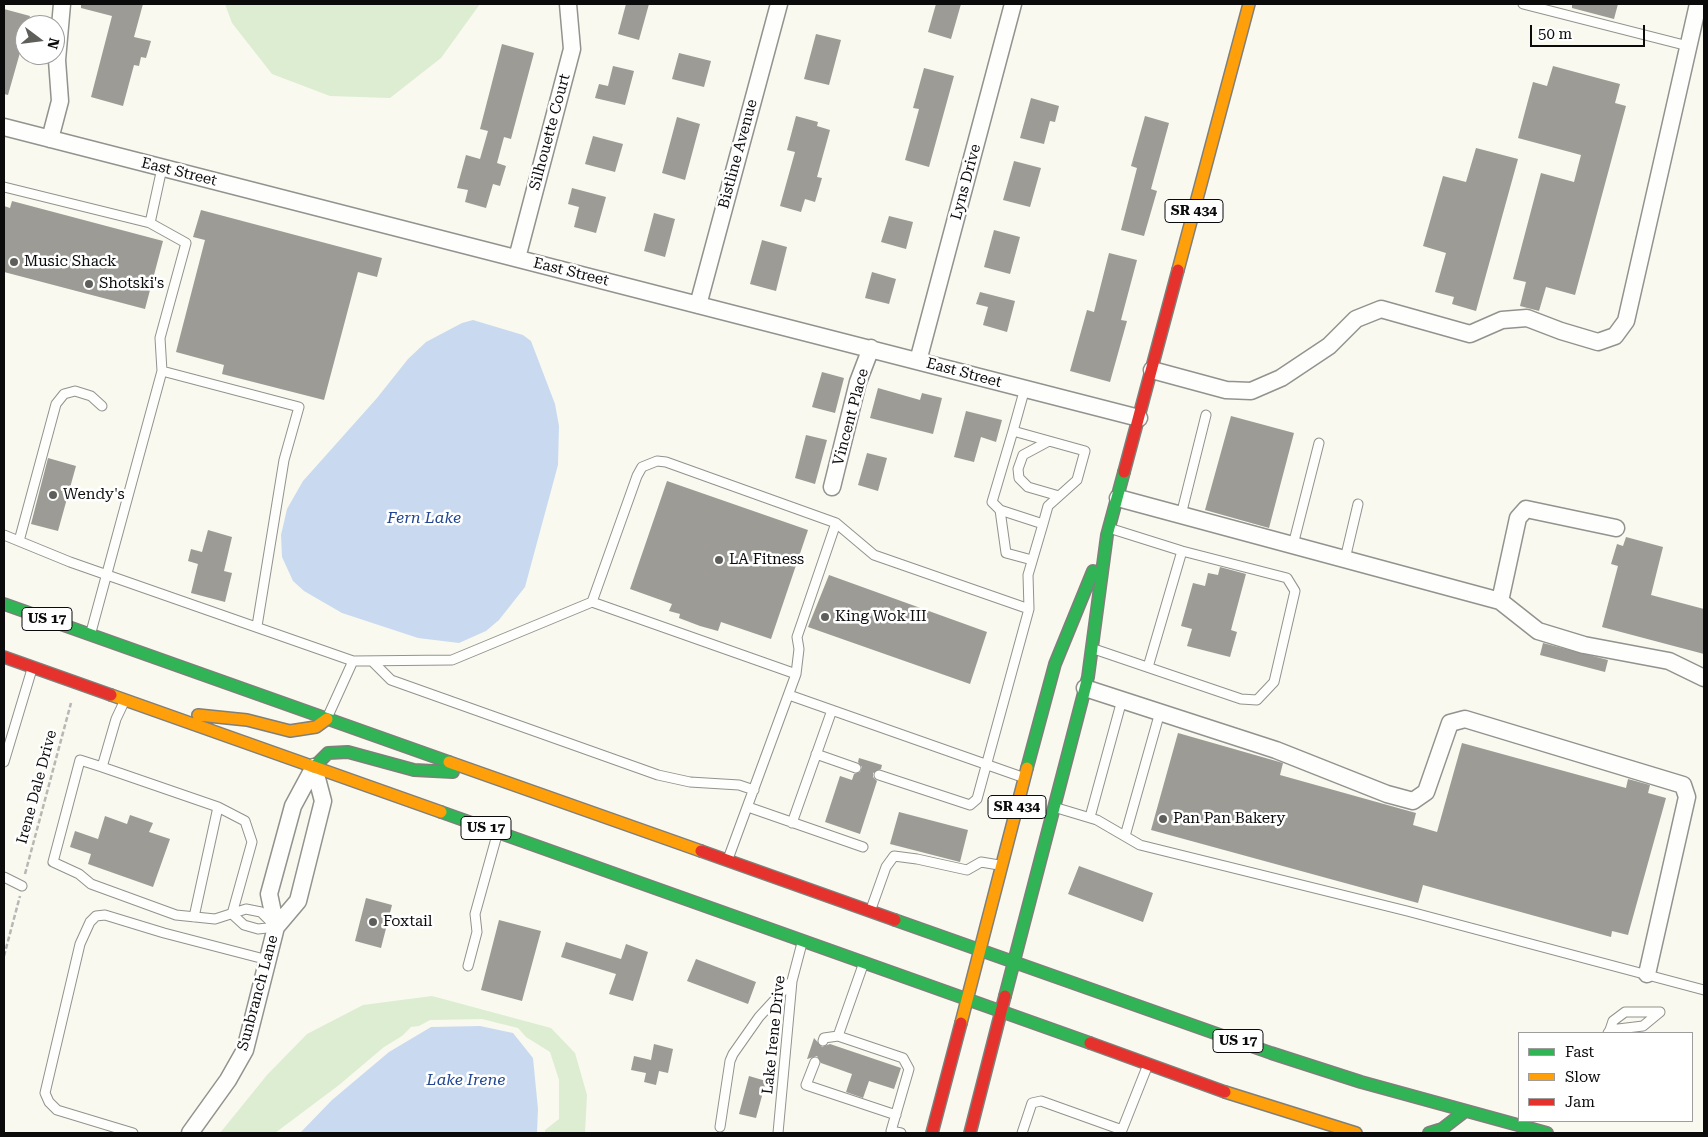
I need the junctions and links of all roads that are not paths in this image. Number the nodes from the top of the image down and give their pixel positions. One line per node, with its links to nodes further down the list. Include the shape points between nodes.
1 (62, 4): 10 (street, via 57,60 60,101)
2 (568, 4): 14 (street, Silhouette Court, via 572,49)
3 (779, 4): 15 (street, Bistline Avenue)
4 (1013, 4): 17 (street, Lyns Drive)
5 (1249, 4): 18 (main road, SR 434)
6 (1523, 4): 8 (lane)
7 (1698, 4): 8 (street)
8 (1694, 40): 18 (street, via 1626,322 1615,336 1598,342 1527,318 1502,320 1470,334 1381,309 1356,319 1329,346 1281,378 1251,391 1226,390)
9 (4, 127): 10 (street, East Street)
10 (50, 139): 11 (street, East Street)
11 (162, 168): 13 (lane); 14 (street, East Street)
12 (4, 187): 13 (lane)
13 (150, 223): 19 (lane, via 186,243 160,338)
14 (517, 258): 15 (street, East Street)
15 (698, 305): 16 (street, East Street)
16 (871, 348): 17 (street, East Street); 27 (street, Vincent Place, via 858,382)
17 (918, 360): 20 (street, East Street)
18 (1152, 370): 23 (main road, SR 434)
19 (162, 371): 43 (lane); 48 (lane, via 299,408 284,460)
20 (1025, 388): 23 (street, East Street); 24 (lane)
21 (102, 406): 38 (lane, via 91,396 75,391 64,394 56,404)
22 (1206, 415): 32 (lane)
23 (1139, 418): 29 (main road, SR 434)
24 (1013, 431): 25 (lane); 31 (lane, via 992,502)
25 (1049, 441): 28 (lane, via 1085,451 1077,480); 28 (lane, via 1023,455 1018,469 1019,478 1028,487)
26 (1319, 443): 39 (lane)
27 (832, 487)
28 (1059, 496): 34 (lane, via 1048,506)
29 (1118, 498): 32 (street); 36 (main road, SR 434)
30 (1358, 504): 41 (lane)
31 (1000, 510): 34 (lane); 42 (lane, via 1006,553)
32 (1181, 515): 39 (street)
33 (836, 524): 45 (lane, via 666,462 649,463 637,476); 47 (lane, via 874,555); 56 (lane, via 797,637)
34 (1043, 524): 42 (lane)
35 (1616, 528): 44 (street, via 1526,509 1518,518)
36 (1108, 532): 40 (lane); 50 (main road, SR 434); 74 (main road, SR 434, via 1055,664)
37 (4, 535): 38 (lane)
38 (19, 541): 43 (lane)
39 (1293, 545): 41 (street)
40 (1182, 550): 55 (lane); 55 (lane, via 1287,578 1295,591 1274,682 1257,700 1241,700)
41 (1345, 558): 44 (street)
42 (1032, 560): 47 (lane, via 1028,575)
43 (107, 574): 48 (lane); 49 (lane)
44 (1500, 601): 57 (street, via 1538,630 1584,645 1669,661)
45 (592, 602): 53 (lane, via 452,660); 56 (lane)
46 (4, 604): 49 (main road, US 17)
47 (1029, 609): 68 (lane)
48 (257, 626): 52 (lane)
49 (90, 635): 65 (main road, US 17)
50 (1092, 648): 55 (lane); 58 (main road, SR 434)
51 (4, 657): 54 (main road, US 17)
52 (353, 661): 53 (lane); 65 (lane)
53 (372, 661): 75 (lane, via 392,680 658,775 690,782 739,785)
54 (32, 667): 60 (main road, US 17); 67 (lane)
55 (1148, 667)
56 (796, 674): 59 (lane)
57 (1704, 678)
58 (1085, 688): 61 (street); 78 (main road, SR 434)
59 (789, 695): 62 (lane); 75 (lane)
60 (125, 699): 63 (main road, US 17); 69 (lane)
61 (1122, 700): 64 (street); 79 (lane)
62 (832, 710): 66 (lane); 68 (lane)
63 (160, 712): 65 (main road, via 247,720 290,731 316,727); 70 (main road, US 17)
64 (1160, 712): 82 (lane); 98 (street, via 1276,750 1412,801 1426,792 1450,723 1465,719 1684,786 1686,797)
65 (327, 719): 72 (main road, US 17)
66 (816, 754): 71 (lane); 80 (lane)
67 (4, 762)
68 (987, 765): 73 (lane, via 977,799 970,805); 74 (lane)
69 (102, 767): 76 (lane); 90 (lane, via 80,760 53,862 79,874 91,884 176,915)
70 (314, 767): 72 (main road, via 328,753 348,752 414,770); 81 (main road, US 17); 91 (street, Sunbranch Lane, via 293,806 269,894); 91 (street, Sunbranch Lane, via 323,801 298,901)
71 (856, 768)
72 (482, 774): 84 (main road, US 17)
73 (879, 775)
74 (1024, 778): 85 (main road, SR 434)
75 (754, 790): 77 (lane)
76 (218, 807): 89 (lane, via 245,821 252,842); 90 (lane)
77 (748, 807): 80 (lane); 84 (lane)
78 (1055, 807): 79 (lane); 96 (main road, SR 434)
79 (1090, 817): 82 (lane)
80 (792, 822): 83 (lane)
81 (498, 832): 92 (main road, US 17); 97 (lane, via 475,914 477,932)
82 (1125, 836): 98 (lane, via 1140,845 1172,854)
83 (863, 848)
84 (728, 861): 88 (main road, US 17)
85 (1002, 866): 88 (lane, via 981,862 967,870 894,856 886,867); 93 (main road, SR 434)
86 (4, 877): 87 (lane)
87 (22, 886)
88 (870, 911): 93 (main road, US 17)
89 (232, 914): 90 (lane, via 215,919); 91 (lane, via 244,925 258,929); 91 (lane, via 246,909 261,912)
90 (194, 917)
91 (276, 927): 94 (street, Sunbranch Lane)
92 (803, 941): 95 (main road, US 17); 99 (lane, Lake Irene Drive)
93 (980, 950): 96 (main road, US 17); 101 (main road, SR 434)
94 (268, 960): 112 (lane, via 105,915 96,916 90,922 80,944 45,1093 57,1110); 113 (street, Sunbranch Lane, via 245,1050)
95 (864, 962): 101 (main road, US 17); 104 (lane)
96 (1015, 962): 102 (main road, SR 434); 108 (main road, US 17, via 1271,1053)
97 (468, 966)
98 (1647, 974): 100 (lane)
99 (792, 981): 110 (lane, via 759,1017 733,1054); 114 (lane, Lake Irene Drive)
100 (1704, 990)
101 (968, 998): 102 (main road, US 17); 116 (main road, SR 434)
102 (1002, 1011): 107 (main road, US 17); 117 (main road, SR 434)
103 (1609, 1032): 103 (lane, via 1643,1026 1660,1012 1625,1012 1613,1022)
104 (838, 1036): 105 (lane, via 824,1038); 109 (lane, via 903,1058 909,1070)
105 (823, 1041)
106 (815, 1062): 109 (lane, via 806,1085)
107 (1148, 1065): 111 (lane); 119 (main road, US 17, via 1315,1124)
108 (1464, 1112): 120 (main road, via 1442,1130); 121 (main road, US 17)
109 (896, 1115): 115 (lane, via 891,1131)
110 (720, 1127)
111 (1122, 1132): 118 (lane, via 1041,1101 1032,1102)
112 (133, 1133)
113 (190, 1133)
114 (778, 1133)
115 (900, 1133)
116 (932, 1133)
117 (970, 1133)
118 (1022, 1133)
119 (1356, 1133)
120 (1429, 1133)
121 (1547, 1133)

